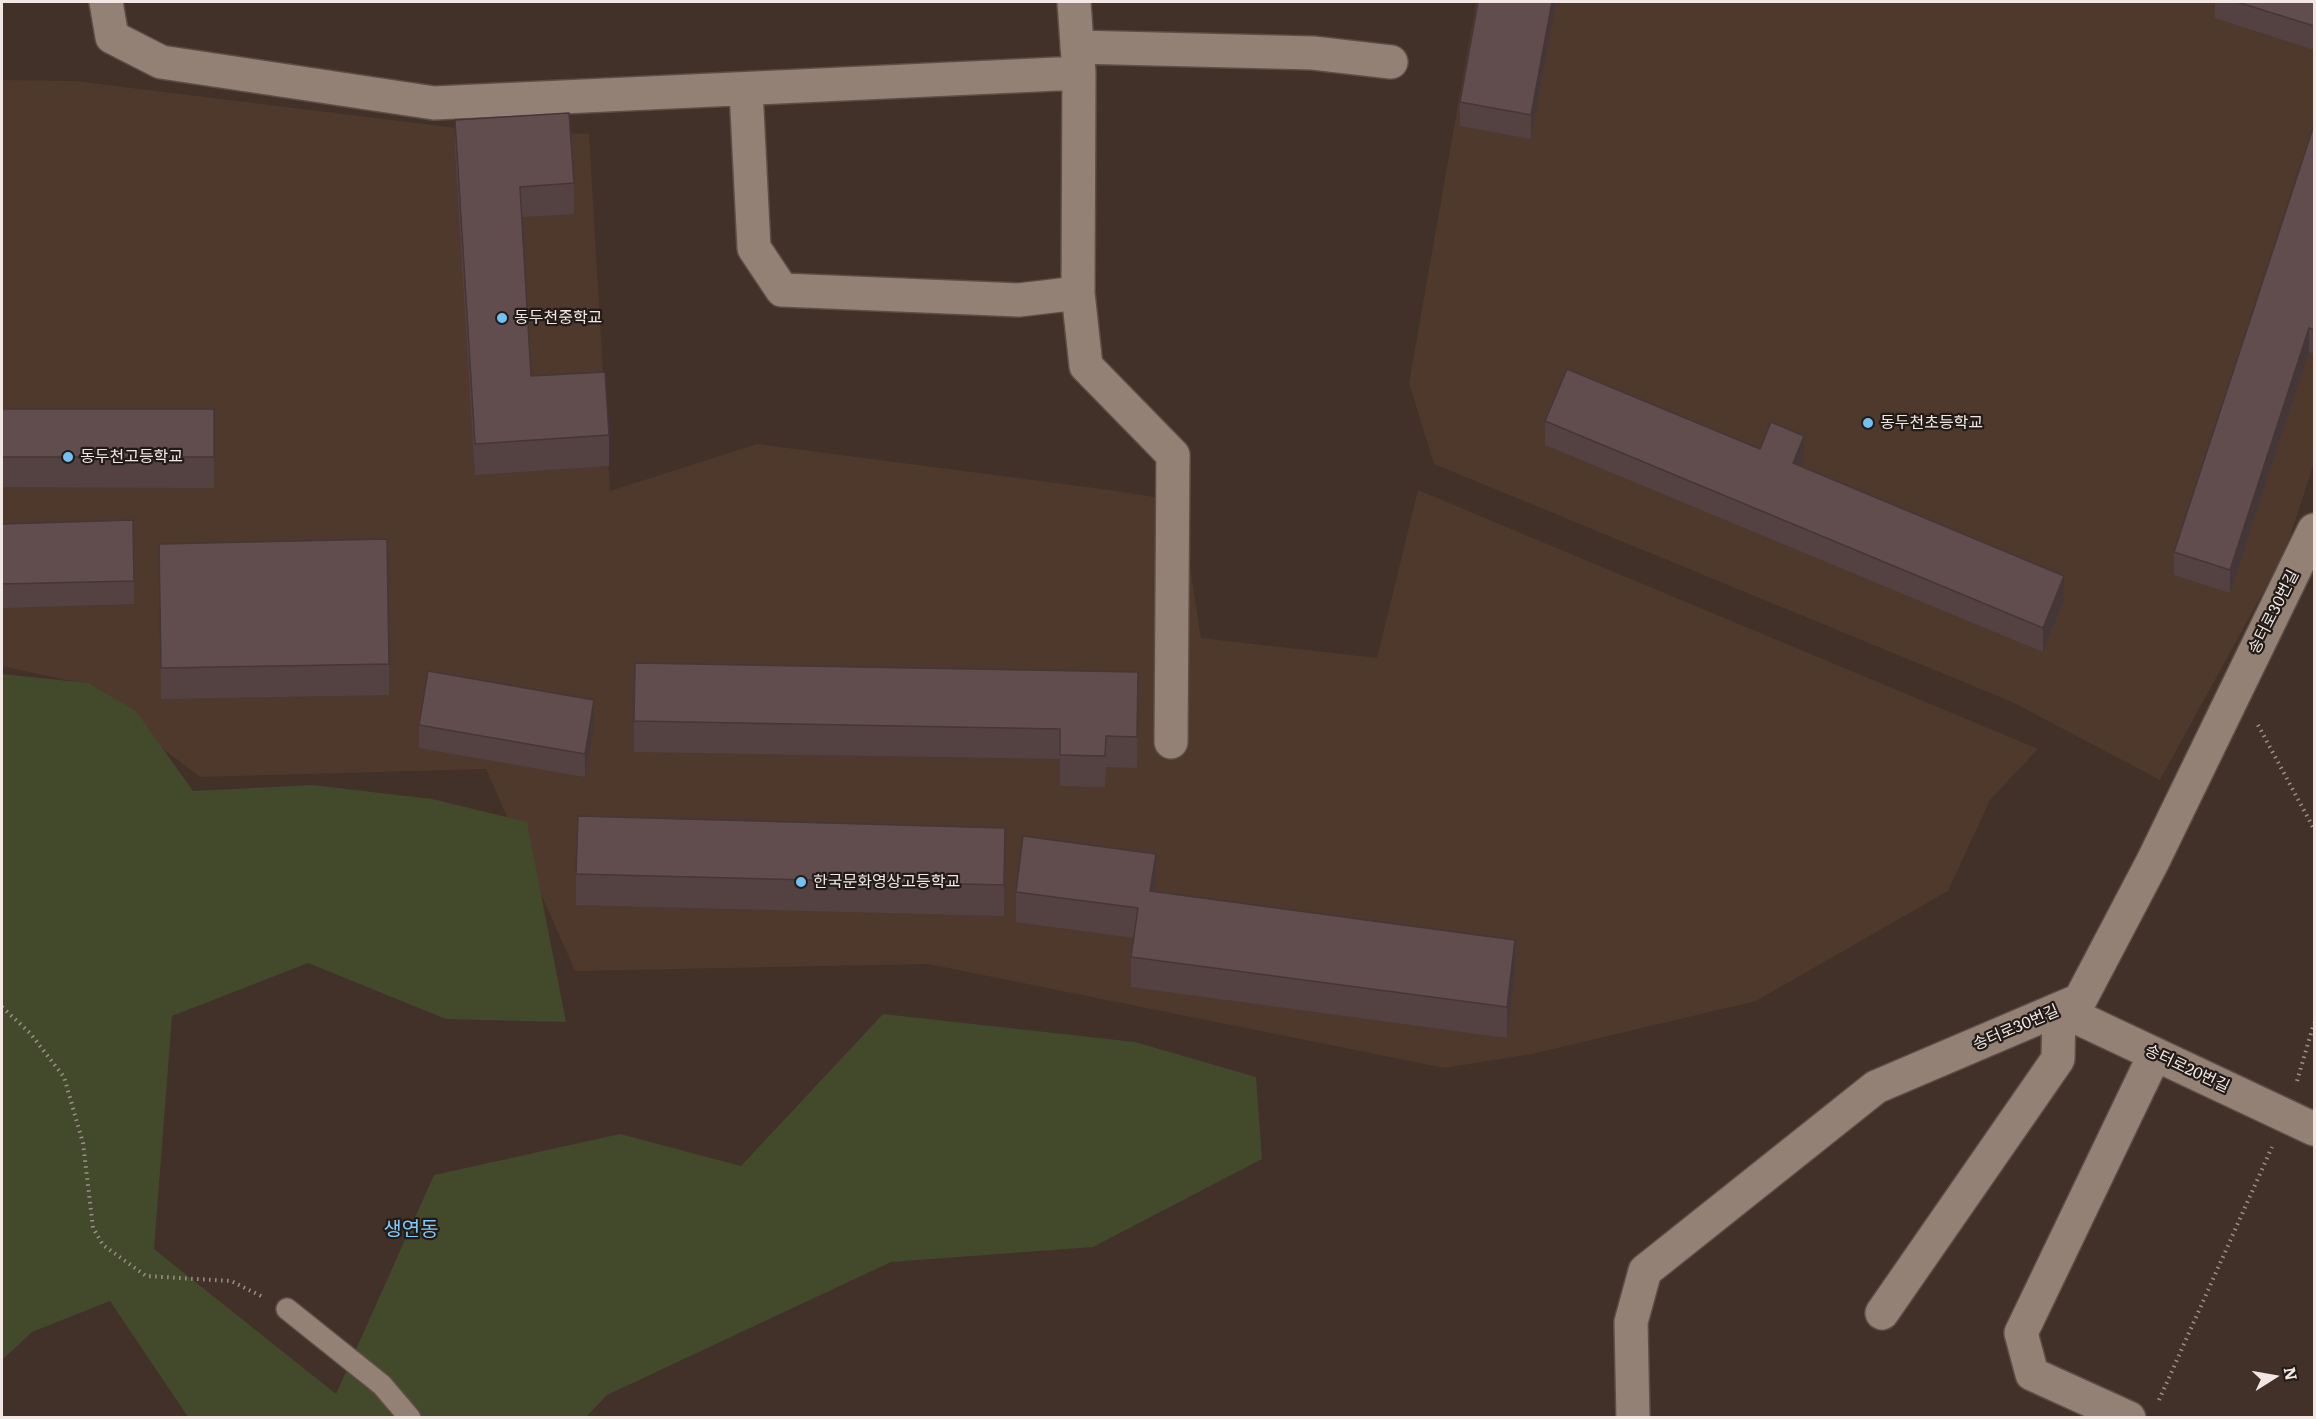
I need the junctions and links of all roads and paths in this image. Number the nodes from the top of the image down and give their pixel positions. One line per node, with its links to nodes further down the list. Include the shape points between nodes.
1 (106, 2): 5 (street, via 112,37 160,63 434,103)
2 (1074, 2): 3 (street)
3 (1078, 60): 4 (street, via 1313,53); 5 (street); 6 (street)
4 (1391, 62)
5 (746, 90): 6 (street, via 754,249 782,290 1019,300)
6 (1078, 293): 9 (street, via 1086,366 1173,455)
7 (2314, 530): 8 (street, 송터로30번길)
8 (2228, 703): 10 (path, via 2260,727); 12 (street, 송터로30번길, via 2153,861 2080,1000)
9 (1171, 742)
10 (2314, 829)
11 (2, 1007): 16 (path, via 30,1033 64,1077 83,1143 93,1228 103,1245 146,1276 231,1281)
12 (2059, 1009): 14 (street, 송터로20번길); 17 (street, via 2058,1059); 20 (street, 송터로30번길, via 1876,1087 1645,1271 1631,1322)
13 (2314, 1023): 15 (path)
14 (2155, 1054): 15 (street, 송터로20번길); 18 (street, via 2021,1333 2032,1374)
15 (2300, 1122): 18 (path)
16 (287, 1309): 19 (lane, via 382,1385)
17 (1882, 1313)
18 (2142, 1412)
19 (410, 1418)
20 (1633, 1418)

